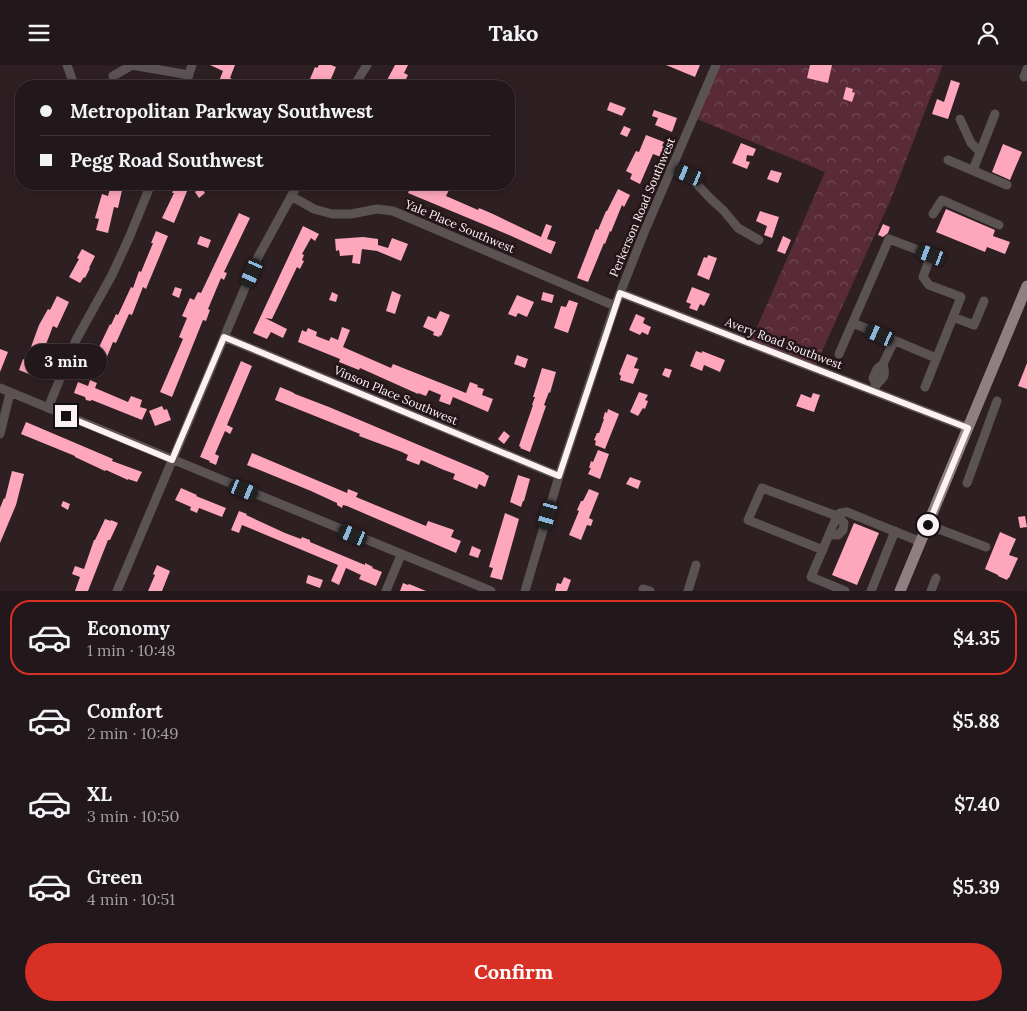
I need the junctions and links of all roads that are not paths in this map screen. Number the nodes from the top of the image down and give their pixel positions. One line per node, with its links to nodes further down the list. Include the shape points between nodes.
1 (67, 65): 7 (street)
2 (192, 65): 5 (street)
3 (366, 65): 9 (street)
4 (716, 65): 14 (street, Perkerson Road Southwest)
5 (189, 75): 6 (street, via 132,65); 8 (street)
6 (113, 77)
7 (72, 79)
8 (187, 80)
9 (357, 80)
10 (995, 114): 12 (street)
11 (960, 119): 12 (street, via 971,143)
12 (980, 151): 15 (street)
13 (948, 160): 15 (street)
14 (672, 169): 22 (street, via 689,175 738,228); 24 (street, Perkerson Road Southwest)
15 (972, 170): 16 (street, via 996,185)
16 (1007, 185)
17 (149, 190): 38 (street, via 112,275 76,340)
18 (294, 190): 19 (street)
19 (291, 196): 26 (street, Yale Place Southwest, via 314,209 332,214 377,209 393,211); 29 (street, via 258,257)
20 (933, 214): 21 (street, via 942,200)
21 (999, 225)
22 (759, 241)
23 (1026, 292): 39 (main road)
24 (620, 293): 26 (street, Perkerson Road Southwest); 35 (street, Avery Road Southwest)
25 (984, 301): 27 (street, via 974,325)
26 (615, 306): 42 (street, Perkerson Road Southwest)
27 (953, 317): 28 (street, via 961,297 929,285 923,277 931,255 889,239); 32 (street)
28 (853, 323): 30 (street); 31 (street)
29 (224, 337): 41 (street); 42 (street, Vinson Place Southwest)
30 (894, 341): 32 (street); 35 (street, via 884,364 873,378)
31 (839, 354)
32 (936, 358): 33 (street)
33 (925, 387)
34 (0, 388): 36 (street)
35 (875, 388): 39 (street, Avery Road Southwest)
36 (10, 393): 38 (street); 40 (street)
37 (997, 401): 43 (street)
38 (48, 408): 41 (street)
39 (968, 428): 45 (main road)
40 (0, 434)
41 (172, 460): 50 (street); 53 (street)
42 (559, 476): 56 (street, Perkerson Road Southwest)
43 (967, 483)
44 (837, 516): 46 (street, via 847,512); 49 (street, via 844,523 843,531 835,536 829,535); 49 (street, via 762,487 748,520)
45 (928, 525): 47 (main road); 48 (street)
46 (895, 531): 47 (street); 59 (street)
47 (921, 542): 60 (main road)
48 (986, 547)
49 (822, 550): 58 (street, via 812,577)
50 (401, 555): 54 (street); 55 (street)
51 (696, 565): 57 (street)
52 (936, 578): 61 (street)
53 (116, 591)
54 (386, 591)
55 (491, 591)
56 (526, 591)
57 (688, 591)
58 (846, 591)
59 (871, 591)
60 (900, 591)
61 (931, 591)

